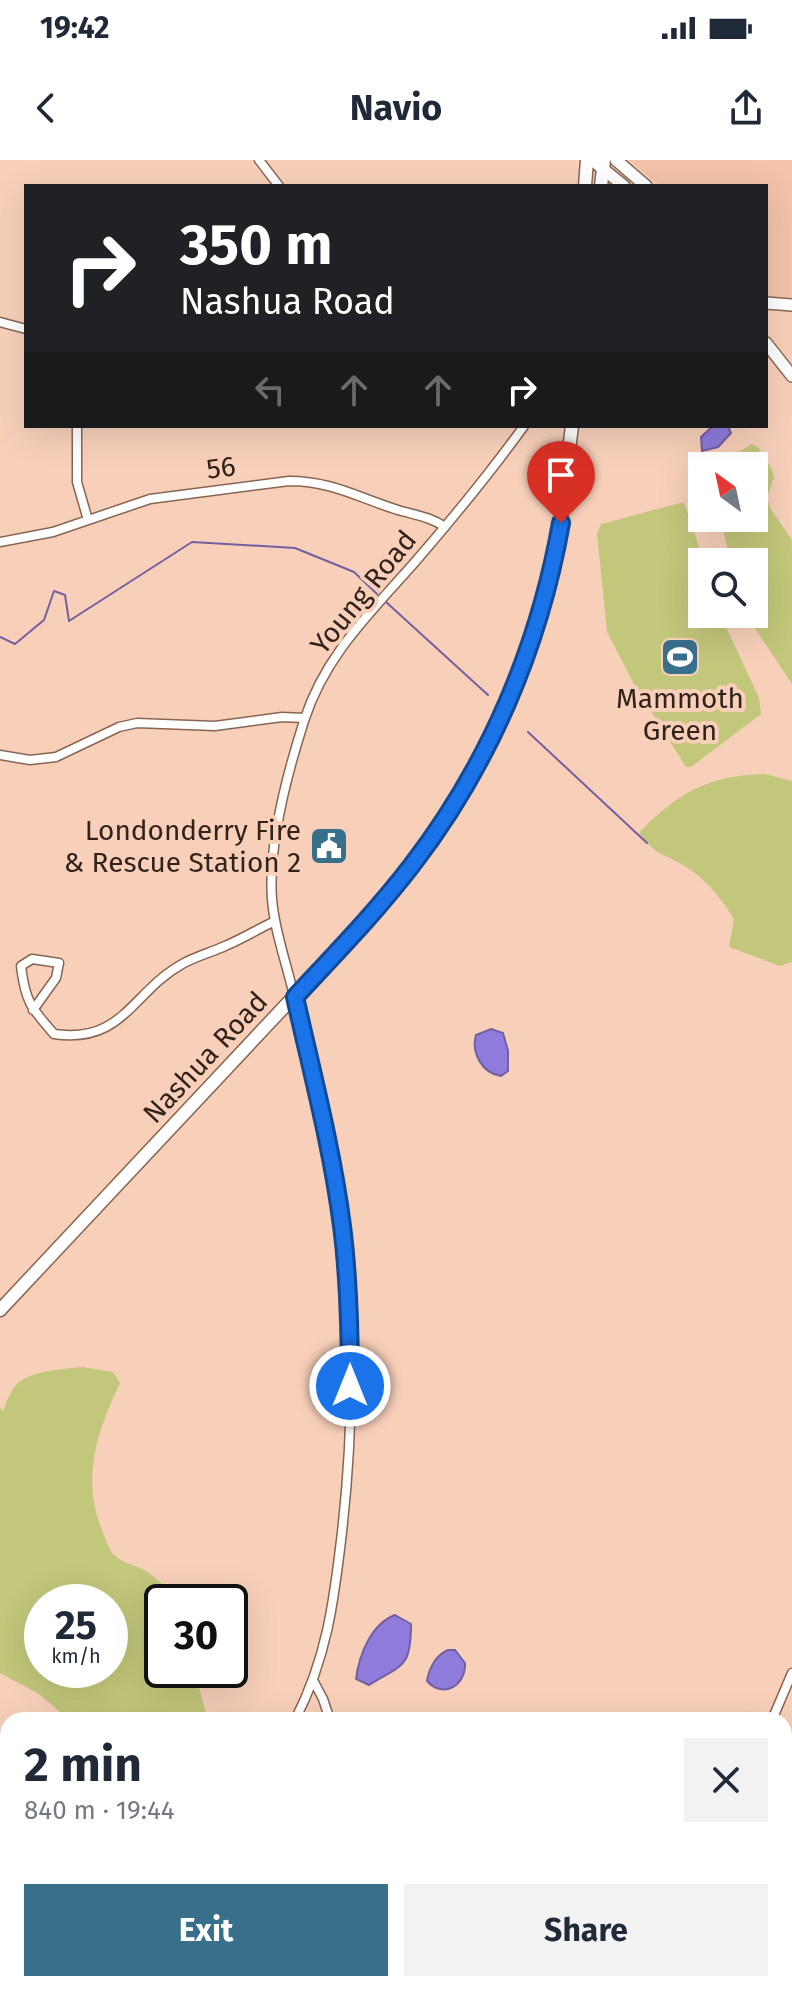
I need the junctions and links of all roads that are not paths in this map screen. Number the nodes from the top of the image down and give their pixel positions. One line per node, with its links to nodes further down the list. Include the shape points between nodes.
1 (259, 160): 5 (street)
2 (590, 160): 4 (main road); 6 (main road)
3 (616, 160): 9 (main road)
4 (604, 164): 7 (main road); 8 (main road)
5 (277, 184)
6 (585, 184)
7 (601, 184)
8 (622, 184)
9 (644, 184)
10 (768, 303): 11 (main road)
11 (792, 305)
12 (0, 322): 13 (street)
13 (24, 328)
14 (768, 346): 15 (main road)
15 (792, 376)
16 (77, 428): 19 (street, via 77,482)
17 (522, 428): 20 (street, Young Road)
18 (572, 428): 25 (main road, Nashua Road, via 549,583 506,707 461,794 425,848)
19 (88, 520): 20 (street, 56, via 167,496 306,481 340,487); 21 (street, 56)
20 (445, 527): 22 (street, Young Road, via 342,645)
21 (0, 542)
22 (305, 718): 23 (street, via 215,726 137,723 48,759); 24 (street, Young Road, via 273,860)
23 (0, 755)
24 (275, 921): 25 (street, Young Road); 26 (street, via 183,963 110,1027 77,1037 54,1034)
25 (295, 997): 27 (main road, Nashua Road); 29 (street, Young Road, via 334,1173 350,1328 344,1512 331,1617)
26 (33, 1010): 26 (street, via 24,993 21,966 32,959 59,963 56,978)
27 (0, 1310)
28 (792, 1673): 32 (street)
29 (314, 1682): 30 (street, Young Road); 31 (street)
30 (299, 1712)
31 (327, 1712)
32 (775, 1712)

